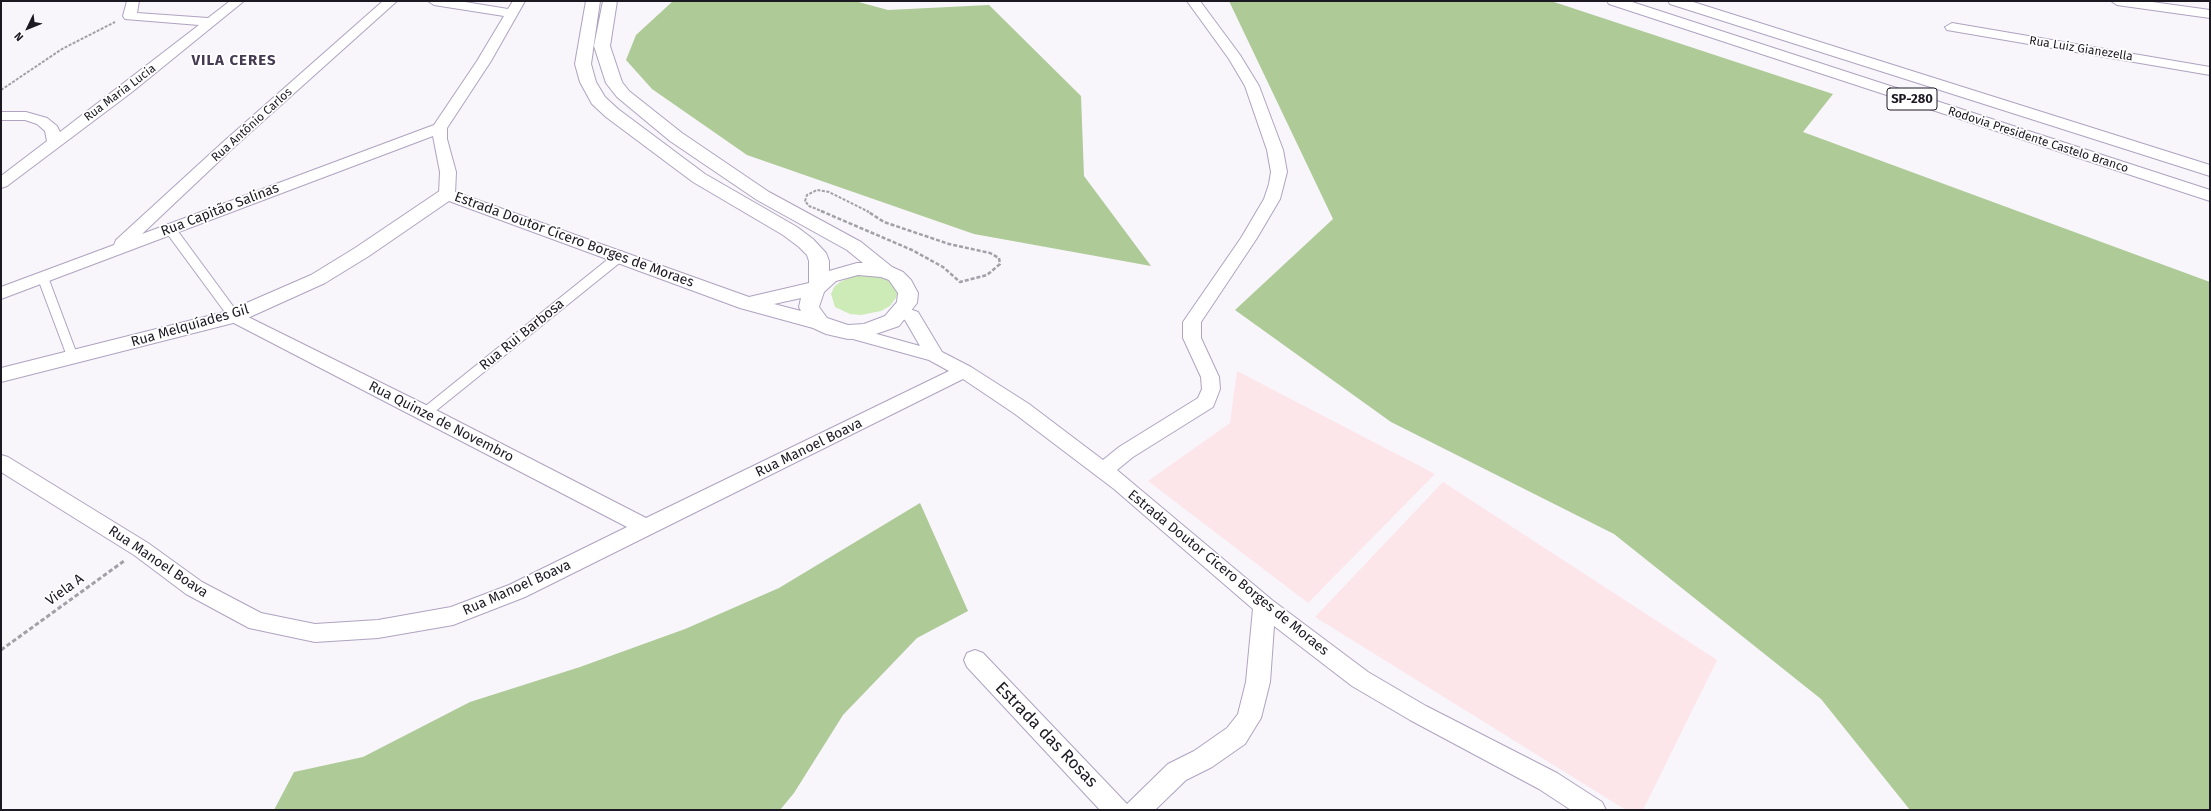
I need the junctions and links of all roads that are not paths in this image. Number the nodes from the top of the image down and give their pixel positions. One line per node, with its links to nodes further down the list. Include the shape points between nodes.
1 (133, 1): 14 (street, via 130,16)
2 (238, 1): 14 (street, Rua Maria Lucia)
3 (391, 1): 25 (street, Rua Antônio Carlos, via 227,146)
4 (434, 1): 12 (street)
5 (519, 1): 12 (street)
6 (593, 1): 29 (main road, via 583,64 588,82 598,100 699,178 806,243 816,253 819,261)
7 (610, 1): 27 (main road, via 602,46 604,59 614,83 623,94 676,137 763,196 854,246)
8 (1193, 1): 42 (street, via 1235,58 1252,86 1275,150 1279,172 1278,184 1249,238 1198,312 1191,328 1192,338 1210,377 1206,402 1126,452)
9 (1614, 1): 23 (main road, Rodovia Presidente Castelo Branco / SP-280)
10 (1675, 1): 20 (main road, Rodovia Presidente Castelo Branco / SP-280)
11 (2117, 1): 13 (street)
12 (511, 13): 18 (street, via 484,61)
13 (2210, 14)
14 (210, 22): 19 (street, Rua Maria Lucia, via 127,89)
15 (1952, 28): 16 (street, Rua Luiz Gianezella)
16 (2210, 71)
17 (1, 116): 19 (street, via 26,116 42,121 52,129)
18 (440, 128): 22 (street, Estrada Doutor Cícero Borges de Moraes, via 448,172); 24 (street, Rua Capitão Salinas)
19 (55, 142): 21 (street, Rua Maria Lucia)
20 (2210, 171)
21 (1, 183)
22 (447, 194): 26 (main road, Estrada Doutor Cícero Borges de Moraes); 33 (main road, Rua Melquíades Gil, via 318,279)
23 (2210, 196)
24 (170, 229): 25 (street, Rua Capitão Salinas); 33 (lane)
25 (115, 250): 28 (street, Rua Capitão Salinas)
26 (620, 256): 31 (main road, Estrada Doutor Cícero Borges de Moraes); 40 (lane, Rua Rui Barbosa)
27 (885, 271): 29 (main road, via 857,269 829,277); 32 (main road, via 896,276 908,293 907,302)
28 (43, 278): 30 (street, Rua Capitão Salinas); 37 (lane)
29 (817, 286): 31 (main road); 34 (main road, via 809,307 812,316)
30 (1, 294)
31 (747, 303): 34 (main road, Estrada Doutor Cícero Borges de Moraes)
32 (901, 312): 35 (main road, via 892,321 879,327); 36 (street, via 912,316)
33 (234, 316): 37 (main road, Rua Melquíades Gil); 40 (street, Rua Quinze de Novembro)
34 (820, 323): 35 (main road)
35 (848, 332): 36 (street, Estrada Doutor Cícero Borges de Moraes)
36 (935, 356): 38 (street, Estrada Doutor Cícero Borges de Moraes)
37 (73, 358): 39 (main road, Rua Melquíades Gil)
38 (964, 371): 42 (street, Estrada Doutor Cícero Borges de Moraes, via 1022,409); 43 (street, Rua Manoel Boava)
39 (1, 375)
40 (425, 413): 43 (street, Rua Quinze de Novembro)
41 (1, 462): 43 (street, Rua Manoel Boava, via 141,549 194,588 257,621 315,633 378,629 453,616 517,592)
42 (1103, 470): 44 (street, Estrada Doutor Cícero Borges de Moraes)
43 (646, 528)
44 (1264, 606): 47 (street, via 1258,682 1249,718 1236,736 1203,759 1177,772); 48 (street, Estrada Doutor Cícero Borges de Moraes, via 1360,680 1548,781)
45 (975, 660): 46 (street, Estrada das Rosas)
46 (1117, 810)
47 (1137, 810)
48 (1593, 810)

